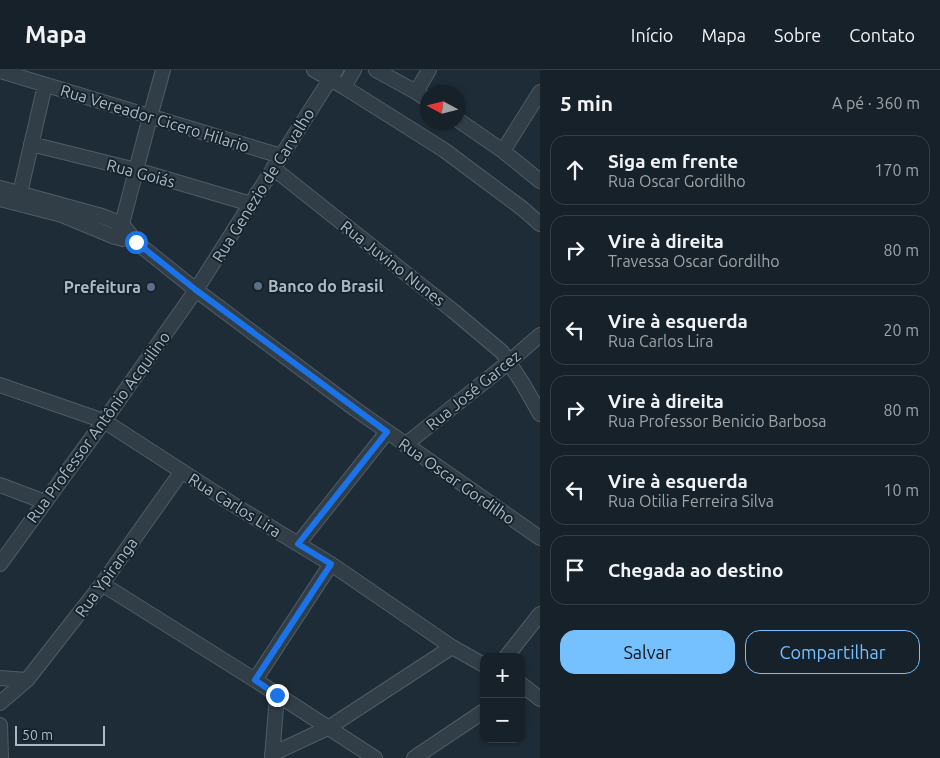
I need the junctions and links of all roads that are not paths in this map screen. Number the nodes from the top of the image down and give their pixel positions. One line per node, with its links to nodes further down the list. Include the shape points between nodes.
1 (164, 70): 13 (street)
2 (314, 70): 7 (street)
3 (354, 70): 10 (street)
4 (376, 70): 12 (street)
5 (429, 70): 9 (street)
6 (0, 72): 8 (street, Rua Vereador Cicero Hilario)
7 (333, 75): 10 (street); 17 (street, Rua Genezio de Carvalho)
8 (45, 85): 13 (street, Rua Vereador Cicero Hilario); 15 (street)
9 (425, 85)
10 (344, 87): 25 (street, via 444,150)
11 (540, 92): 16 (street)
12 (420, 95)
13 (150, 117): 17 (street, Rua Vereador Cicero Hilario); 18 (street)
14 (465, 125): 16 (street)
15 (31, 144): 18 (street, Rua Goiás); 21 (street)
16 (503, 151): 19 (street)
17 (277, 162): 23 (street, Rua Genezio de Carvalho); 30 (street, Rua Juvino Nunes, via 502,352)
18 (136, 170): 23 (street, Rua Goiás); 24 (street)
19 (537, 174)
20 (0, 188): 21 (street)
21 (20, 193): 24 (street)
22 (0, 200): 26 (street, Rua Oscar Gordilho, via 62,216)
23 (251, 204): 28 (street, Rua Genezio de Carvalho)
24 (122, 224): 26 (street); 27 (street, Rua Oscar Gordilho)
25 (540, 224)
26 (115, 237): 27 (street, Rua Oscar Gordilho)
27 (136, 242): 28 (street, Rua Oscar Gordilho)
28 (196, 290): 33 (street, Rua Professor Antônio Acquilino); 34 (street, Rua Oscar Gordilho)
29 (540, 335): 30 (street, Rua José Garcez)
30 (509, 362): 32 (street, Rua Juvino Nunes); 35 (street, Rua José Garcez)
31 (0, 385): 33 (street, Rua Carlos Lira)
32 (540, 414)
33 (104, 421): 36 (street, Rua Carlos Lira); 38 (street, Rua Professor Antônio Acquilino)
34 (387, 432): 35 (street, Rua Oscar Gordilho); 40 (street)
35 (405, 445): 39 (street, Rua Oscar Gordilho)
36 (182, 471): 40 (street, Rua Carlos Lira); 43 (street, Rua Ypiranga)
37 (0, 485): 38 (street)
38 (45, 502): 41 (street, Rua Professor Antônio Acquilino)
39 (540, 538)
40 (298, 544): 42 (street, Rua Carlos Lira)
41 (0, 564)
42 (331, 564): 45 (street, Rua Carlos Lira); 50 (street)
43 (102, 584): 49 (street, Rua Ypiranga); 50 (street)
44 (540, 614): 46 (street)
45 (452, 647): 47 (street, Rua Carlos Lira); 57 (street)
46 (509, 653)
47 (480, 662)
48 (0, 678): 49 (street)
49 (27, 680): 54 (street, Rua Ypiranga)
50 (255, 680): 52 (street)
51 (525, 687): 53 (street)
52 (277, 695): 57 (street); 58 (street)
53 (540, 699)
54 (0, 703)
55 (480, 714): 61 (street)
56 (0, 725): 59 (street)
57 (328, 728): 58 (street); 60 (street)
58 (272, 756)
59 (1, 758)
60 (375, 758)
61 (414, 758)

